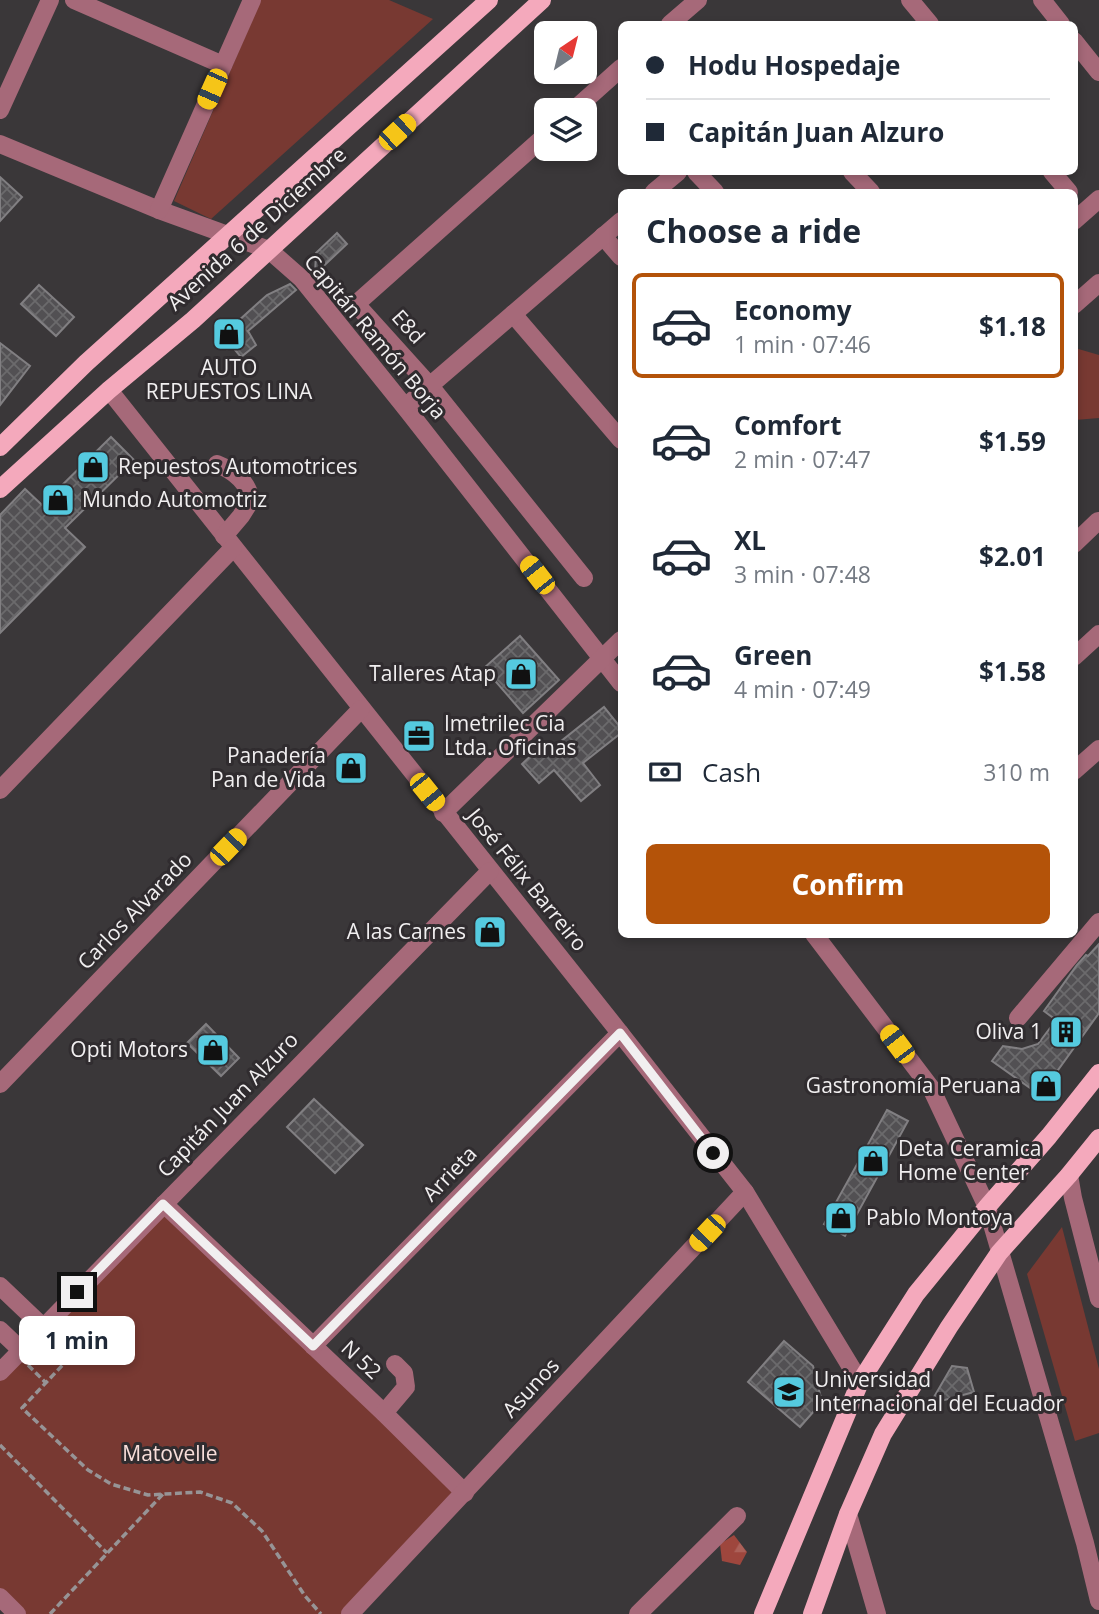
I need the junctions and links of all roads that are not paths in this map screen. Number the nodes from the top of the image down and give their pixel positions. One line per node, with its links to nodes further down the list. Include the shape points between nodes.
1 (50, 0): 17 (street)
2 (74, 0): 13 (street)
3 (252, 0): 13 (street)
4 (489, 0): 32 (main road, Avenida 6 de Diciembre)
5 (542, 0): 34 (main road, Avenida 6 de Diciembre)
6 (698, 0): 9 (street)
7 (910, 0): 10 (street)
8 (1042, 0): 11 (street)
9 (674, 21)
10 (928, 21)
11 (1059, 21)
12 (1078, 46): 15 (street)
13 (223, 65): 29 (street)
14 (618, 71): 16 (street)
15 (1099, 72)
16 (587, 98)
17 (0, 110)
18 (0, 144): 29 (street, Capitán Ramón Borja)
19 (534, 146): 39 (street, E8d, via 356,304)
20 (674, 175): 24 (street)
21 (699, 175): 25 (street)
22 (855, 175): 26 (street)
23 (1055, 175): 27 (street)
24 (658, 189)
25 (712, 189)
26 (868, 189)
27 (1066, 189)
28 (1099, 200): 30 (street)
29 (159, 210): 32 (street, Capitán Ramón Borja)
30 (1078, 211)
31 (618, 223): 33 (street)
32 (228, 236): 34 (street, Capitán Ramón Borja); 43 (main road, Avenida 6 de Diciembre)
33 (603, 236): 35 (street); 38 (street)
34 (270, 250): 40 (main road, Avenida 6 de Diciembre); 41 (street, Capitán Ramón Borja, via 302,279)
35 (618, 254)
36 (1099, 283): 37 (street)
37 (1078, 301)
38 (513, 314): 39 (street); 42 (street)
39 (430, 386): 41 (street); 49 (street, E8d)
40 (108, 390): 45 (main road, Avenida 6 de Diciembre); 48 (street, José Félix Barreiro)
41 (405, 407): 53 (street, Capitán Ramón Borja)
42 (618, 436)
43 (0, 447)
44 (217, 464): 48 (street, via 244,483 251,500)
45 (0, 489)
46 (1098, 521): 47 (street)
47 (1078, 540)
48 (229, 542): 55 (street, José Félix Barreiro); 58 (street)
49 (584, 578)
50 (1099, 634): 52 (street)
51 (618, 643): 53 (street)
52 (1078, 653)
53 (602, 658): 54 (street, Capitán Ramón Borja); 59 (street)
54 (618, 679)
55 (361, 709): 59 (street, José Félix Barreiro); 66 (street, Carlos Alvarado)
56 (1099, 749): 57 (street)
57 (1078, 767)
58 (0, 790)
59 (443, 813): 60 (street, José Félix Barreiro)
60 (490, 871): 64 (street, José Félix Barreiro); 70 (street, Capitán Juan Alzuro)
61 (1099, 922): 63 (street)
62 (817, 938): 71 (street, via 931,1088)
63 (1018, 1018)
64 (620, 1033): 69 (street, José Félix Barreiro); 77 (street, Arrieta)
65 (1099, 1073): 71 (main road)
66 (0, 1084)
67 (1099, 1138): 68 (main road)
68 (1069, 1175): 72 (main road); 74 (street)
69 (744, 1192): 81 (street, José Félix Barreiro); 83 (street, Asunos)
70 (163, 1204): 75 (street, Capitán Juan Alzuro); 77 (street, N 52)
71 (986, 1207): 72 (street); 81 (main road, via 916,1294)
72 (999, 1253): 84 (main road, via 883,1434); 86 (street)
73 (0, 1286): 75 (street)
74 (1099, 1299)
75 (43, 1327): 78 (street, Capitán Juan Alzuro)
76 (0, 1331): 78 (street)
77 (313, 1346): 82 (street, N 52)
78 (21, 1350): 80 (street, Capitán Juan Alzuro)
79 (395, 1364): 82 (street, via 404,1373 406,1387)
80 (0, 1372)
81 (860, 1382): 92 (main road)
82 (384, 1413): 83 (street, N 52)
83 (465, 1493): 90 (street, Asunos)
84 (848, 1514): 93 (main road); 94 (street)
85 (737, 1516): 91 (street)
86 (1092, 1546): 88 (street)
87 (0, 1597): 89 (street)
88 (1099, 1601)
89 (17, 1614)
90 (350, 1614)
91 (638, 1614)
92 (764, 1614)
93 (812, 1614)
94 (877, 1614)

